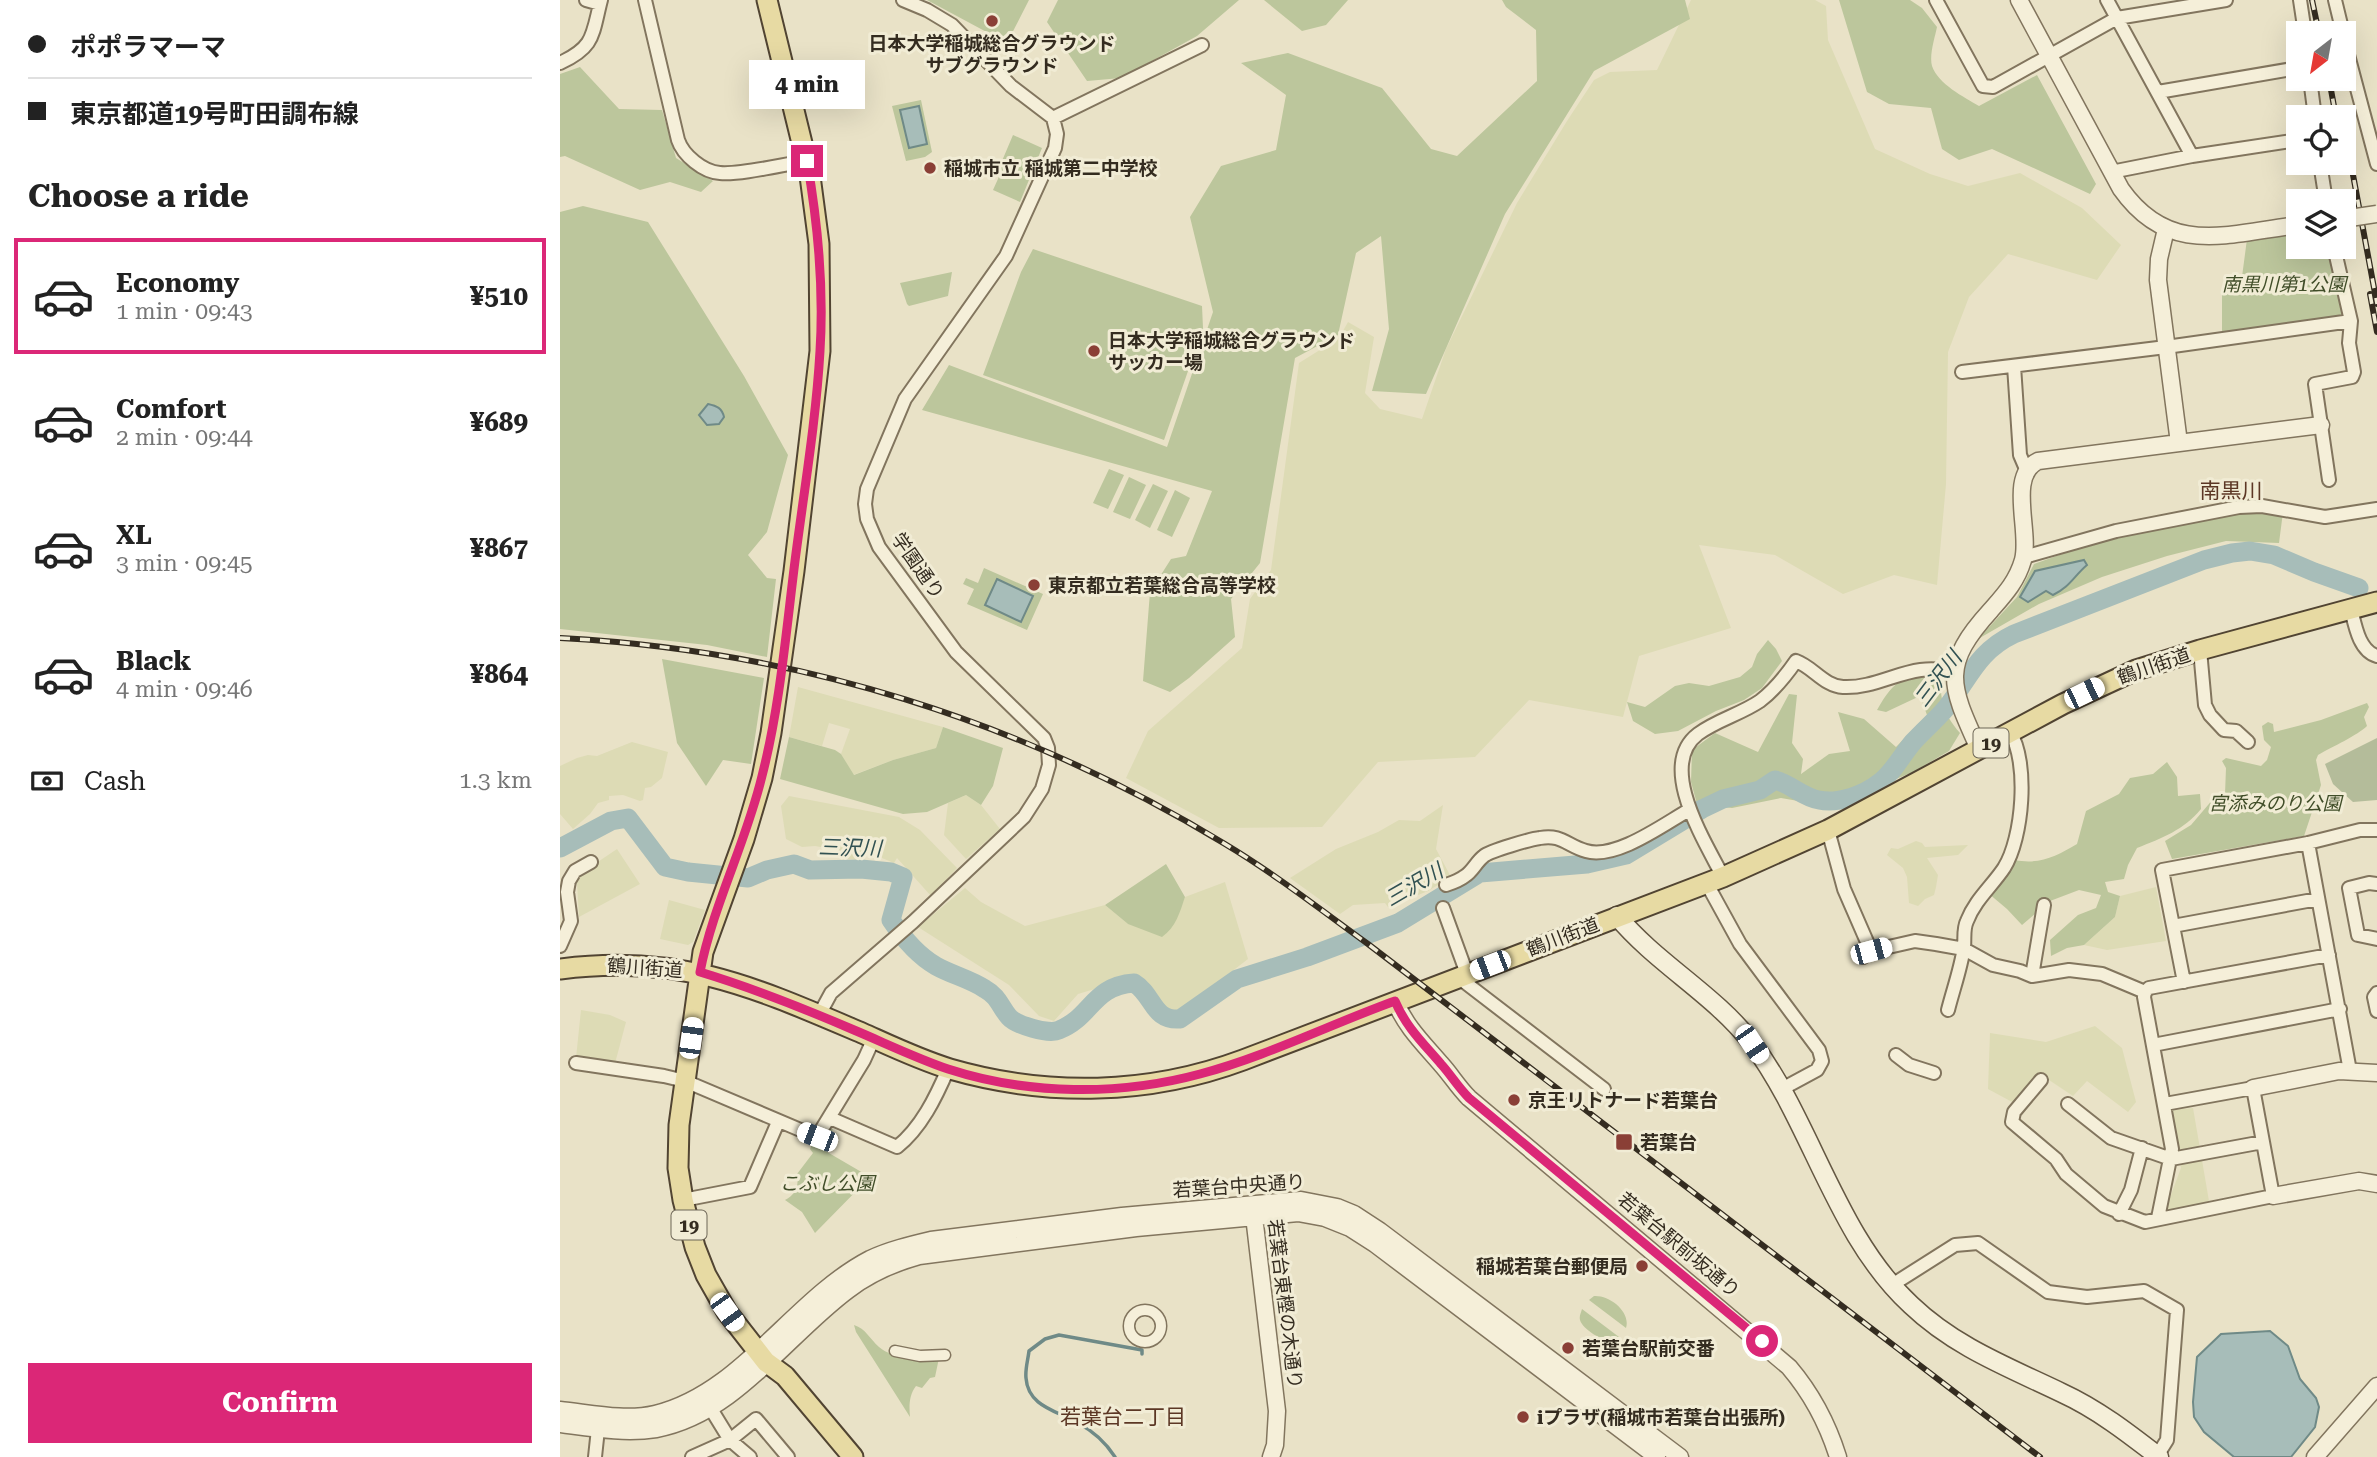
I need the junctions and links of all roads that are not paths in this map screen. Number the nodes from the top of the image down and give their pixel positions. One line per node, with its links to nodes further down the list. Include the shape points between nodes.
1 (586, 0): 11 (street)
2 (645, 0): 24 (street, via 678,140 686,154 722,174)
3 (767, 0): 24 (main road, 19)
4 (903, 0): 21 (street, via 952,25 1011,86)
5 (1936, 0): 16 (street, via 1983,86 1993,87)
6 (2019, 0): 16 (street)
7 (2107, 0): 12 (street)
8 (2226, 0): 12 (street)
9 (2300, 0): 13 (street)
10 (2335, 0): 14 (street)
11 (601, 2): 17 (street, via 590,41)
12 (2117, 18): 16 (street); 20 (street)
13 (2303, 21)
14 (2340, 21)
15 (1202, 45): 21 (street)
16 (2049, 55): 26 (street)
17 (560, 63)
18 (2286, 70): 20 (street)
19 (2356, 84): 25 (street)
20 (2158, 92): 23 (street)
21 (1053, 118): 78 (street, 学園通り, via 1055,148 1006,256 905,399 865,504 879,547 956,652 1037,730 1048,748 1049,765 1042,789 1024,817 831,993)
22 (2286, 142): 23 (street)
23 (2192, 156): 26 (street)
24 (807, 161): 68 (main road, 19, via 819,244 820,351 790,606 762,778)
25 (2377, 164)
26 (2111, 172): 30 (street, via 2132,204)
27 (2377, 214): 28 (street, bridge)
28 (2356, 217)
29 (2286, 226): 30 (street, via 2201,237)
30 (2166, 229): 33 (street, via 2158,280)
31 (2337, 259): 32 (street)
32 (2351, 321): 33 (street); 36 (street, via 2352,377 2315,384)
33 (2166, 347): 34 (street); 37 (street)
34 (2014, 366): 35 (street); 38 (street, via 2020,455)
35 (1962, 372)
36 (2321, 425): 37 (street); 39 (street)
37 (2179, 443): 38 (street, via 2038,461)
38 (2026, 469): 41 (street, via 2021,484)
39 (2329, 480)
40 (2377, 509): 41 (street, via 2325,517 2262,506 2239,507 2116,531)
41 (2024, 557): 46 (street, via 2009,590 1965,642)
42 (2377, 602): 43 (main road, 鶴川街道 / 19)
43 (2351, 609): 44 (main road, 鶴川街道 / 19); 45 (street, via 2362,644)
44 (2200, 650): 47 (main road, 鶴川街道 / 19, via 2105,683); 48 (street, via 2210,715 2224,730 2236,731)
45 (2377, 656)
46 (1954, 675): 49 (street, via 1960,707); 50 (street, via 1924,668 1839,687 1797,661 1761,700 1696,735 1684,756 1681,784)
47 (2010, 732): 49 (main road, 鶴川街道 / 19); 65 (street, via 2018,744 2023,795 2017,828 2004,867 1967,920)
48 (2248, 742)
49 (1979, 749): 51 (main road, 鶴川街道 / 19)
50 (1690, 810): 55 (street); 57 (street, via 1611,850 1584,851 1561,838 1545,837 1495,850 1466,876)
51 (1828, 830): 55 (main road, 鶴川街道 / 19); 65 (street, via 1867,954 1915,941)
52 (2377, 830): 53 (street)
53 (2308, 843): 58 (street); 62 (street, via 2162,870)
54 (591, 862): 64 (street, via 575,871 569,881 571,921)
55 (1715, 881): 61 (main road, 鶴川街道 / 19); 92 (street, via 1740,944 1819,1050 1822,1061 1816,1070)
56 (2377, 884): 63 (street, via 2349,888 2358,935)
57 (1446, 886)
58 (2318, 899): 62 (street); 66 (street)
59 (2044, 905): 70 (street)
60 (1443, 908): 69 (street)
61 (1617, 916): 69 (main road, 鶴川街道 / 19); 92 (main road, via 1640,942 1738,1026)
62 (2173, 926): 71 (street)
63 (2377, 939)
64 (560, 946)
65 (1964, 948): 70 (street, via 1993,965); 76 (street)
66 (2329, 955): 71 (street); 75 (street)
67 (560, 969): 68 (main road, 鶴川街道 / 19, via 633,964)
68 (700, 972): 78 (main road, 鶴川街道 / 19); 89 (main road, 19)
69 (1463, 975): 74 (main road, 鶴川街道 / 19); 91 (street)
70 (2032, 976): 72 (street, via 2069,970 2102,974)
71 (2183, 982): 72 (street)
72 (2145, 992): 80 (street)
73 (2377, 993): 77 (street)
74 (1395, 1001): 83 (street, via 1407,1026); 84 (main road, 鶴川街道 / 19, via 1222,1068 1148,1085 1055,1088)
75 (2340, 1009): 80 (street); 85 (street)
76 (1948, 1010)
77 (2377, 1011)
78 (819, 1015): 79 (main road, 鶴川街道 / 19)
79 (874, 1038): 84 (main road, 鶴川街道 / 19); 95 (street)
80 (2153, 1045): 94 (street)
81 (1896, 1055): 86 (street)
82 (576, 1063): 89 (street)
83 (1443, 1066): 127 (street, 若葉台駅前坂通り, via 1461,1090 1790,1367 1821,1413); 128 (street, 若葉台駅前坂通り, via 1797,1361 1829,1407)
84 (948, 1069): 95 (street, via 911,1136 897,1147)
85 (2350, 1071): 87 (street); 90 (street)
86 (1934, 1073)
87 (2377, 1073)
88 (2041, 1080): 104 (street, via 2014,1112 2012,1122 2056,1159 2066,1174)
89 (685, 1081): 96 (street); 102 (main road, 19, via 678,1168)
90 (2253, 1088): 94 (street); 97 (street)
91 (1604, 1089)
92 (1780, 1090): 106 (main road, via 1852,1227)
93 (2068, 1104): 98 (street, via 2111,1138)
94 (2165, 1104): 99 (street)
95 (830, 1118): 96 (street, via 817,1137)
96 (778, 1122): 102 (street, via 750,1187)
97 (2263, 1142): 99 (street); 101 (street)
98 (2142, 1149): 99 (street); 104 (street, via 2131,1190)
99 (2171, 1159): 105 (street)
100 (2377, 1184): 101 (street, via 2360,1181)
101 (2273, 1196): 105 (street)
102 (683, 1200): 109 (main road, 19, via 706,1275)
103 (1248, 1213): 109 (street, 若葉台中央通り, via 1000,1231 907,1245 869,1260 840,1279); 123 (street, 若葉台東樫の木通り, via 1267,1411); 124 (street, 若葉台東樫の木通り, via 1277,1411); 125 (street, 若葉台中央通り, via 1298,1213 1350,1228); 126 (street, 若葉台中央通り, via 1310,1201 1354,1214)
104 (2119, 1213): 105 (street, via 2145,1222)
105 (2158, 1218)
106 (1892, 1285): 116 (main road, via 1941,1331 2093,1410); 116 (street, via 1955,1245 1978,1243 2049,1292 2087,1297 2144,1291 2177,1310 2167,1440)
107 (895, 1351): 108 (street)
108 (945, 1355)
109 (761, 1357): 111 (street); 112 (street, via 697,1398 663,1412 626,1417); 121 (main road, 19, via 778,1385); 122 (main road, 19, via 785,1376)
110 (2377, 1386): 129 (street)
111 (711, 1409): 114 (street, via 657,1428); 115 (street)
112 (560, 1410)
113 (560, 1424): 114 (street)
114 (598, 1429): 117 (street)
115 (730, 1440): 118 (street); 119 (street); 120 (street, via 756,1419)
116 (2158, 1456)
117 (595, 1457)
118 (692, 1457)
119 (750, 1457)
120 (788, 1457)
121 (839, 1457)
122 (853, 1457)
123 (1260, 1457)
124 (1271, 1457)
125 (1657, 1457)
126 (1680, 1457)
127 (1838, 1457)
128 (1847, 1457)
129 (2316, 1457)

